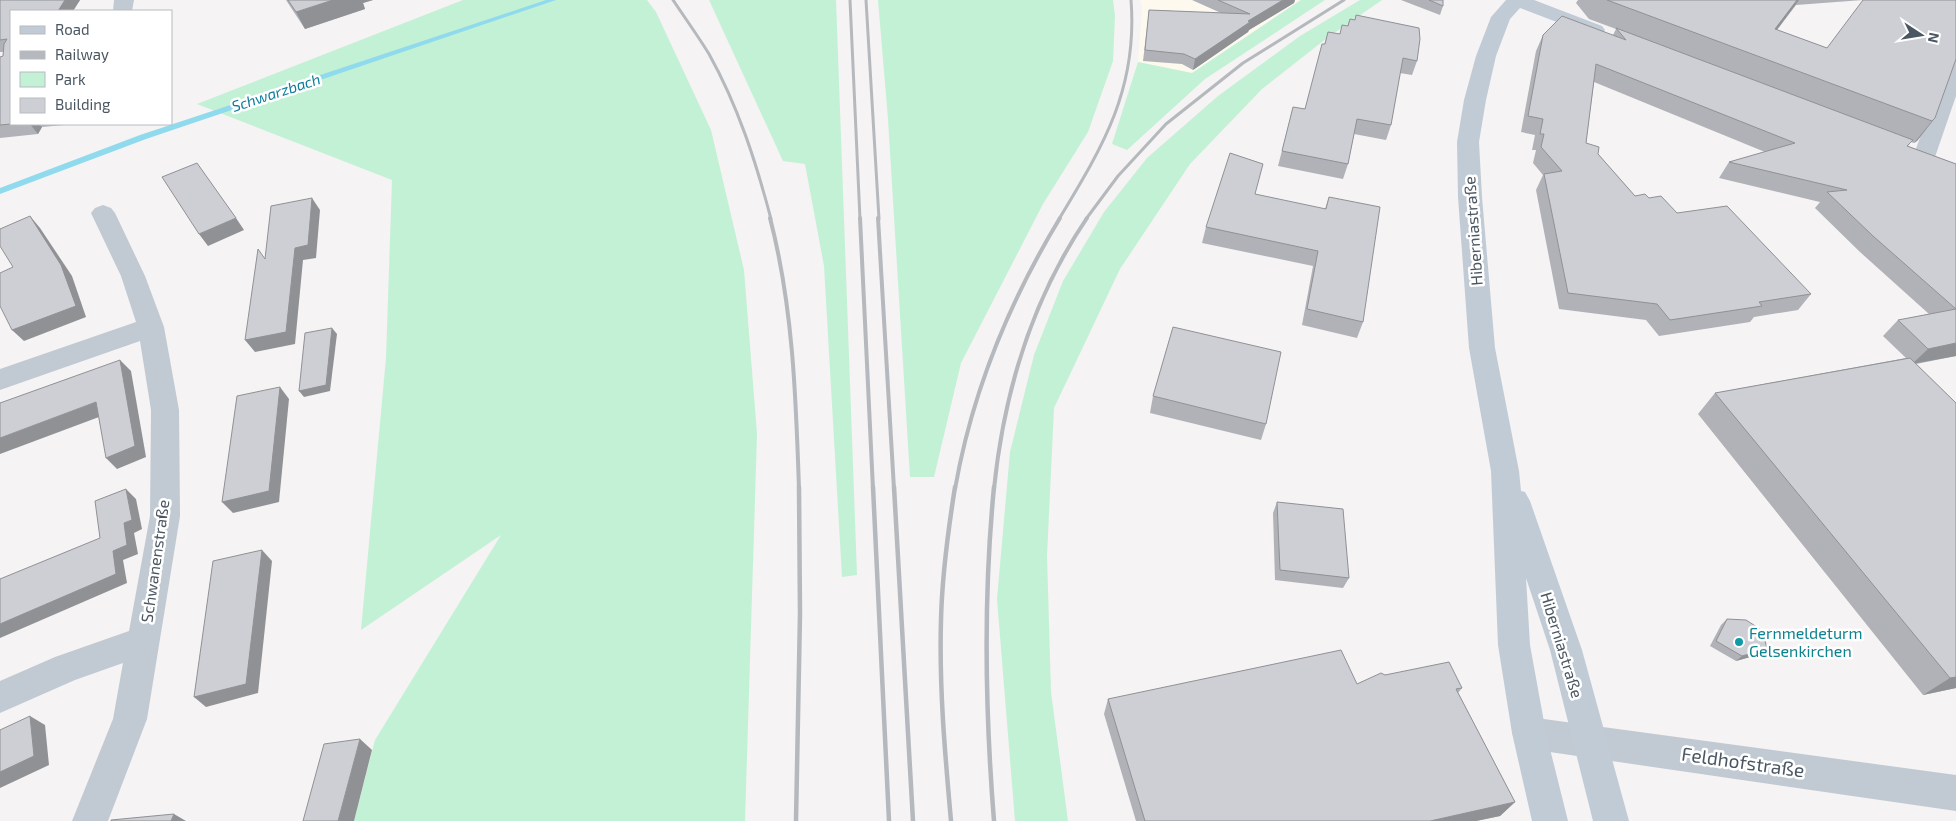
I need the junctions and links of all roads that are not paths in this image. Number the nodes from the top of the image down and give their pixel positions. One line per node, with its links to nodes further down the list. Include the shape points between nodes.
1 (1517, 0): 2 (main road); 8 (main road, Hiberniastraße, via 1501,17 1486,56 1468,142 1482,348)
2 (1616, 38)
3 (1956, 66): 4 (street)
4 (1923, 156)
5 (102, 213): 6 (street, Schwanenstraße, via 132,276)
6 (151, 327): 7 (street); 9 (street, Schwanenstraße, via 165,410 165,516)
7 (0, 380)
8 (1505, 471): 11 (main road, Hiberniastraße, via 1514,645); 12 (main road, Hiberniastraße, via 1566,650)
9 (143, 641): 10 (street, via 67,668); 14 (street, Schwanenstraße, via 130,719)
10 (0, 698)
11 (1529, 733): 12 (street, Feldhofstraße); 15 (main road, Hiberniastraße)
12 (1590, 742): 13 (street, Feldhofstraße); 16 (main road, Hiberniastraße)
13 (1956, 793)
14 (90, 821)
15 (1550, 821)
16 (1611, 821)

